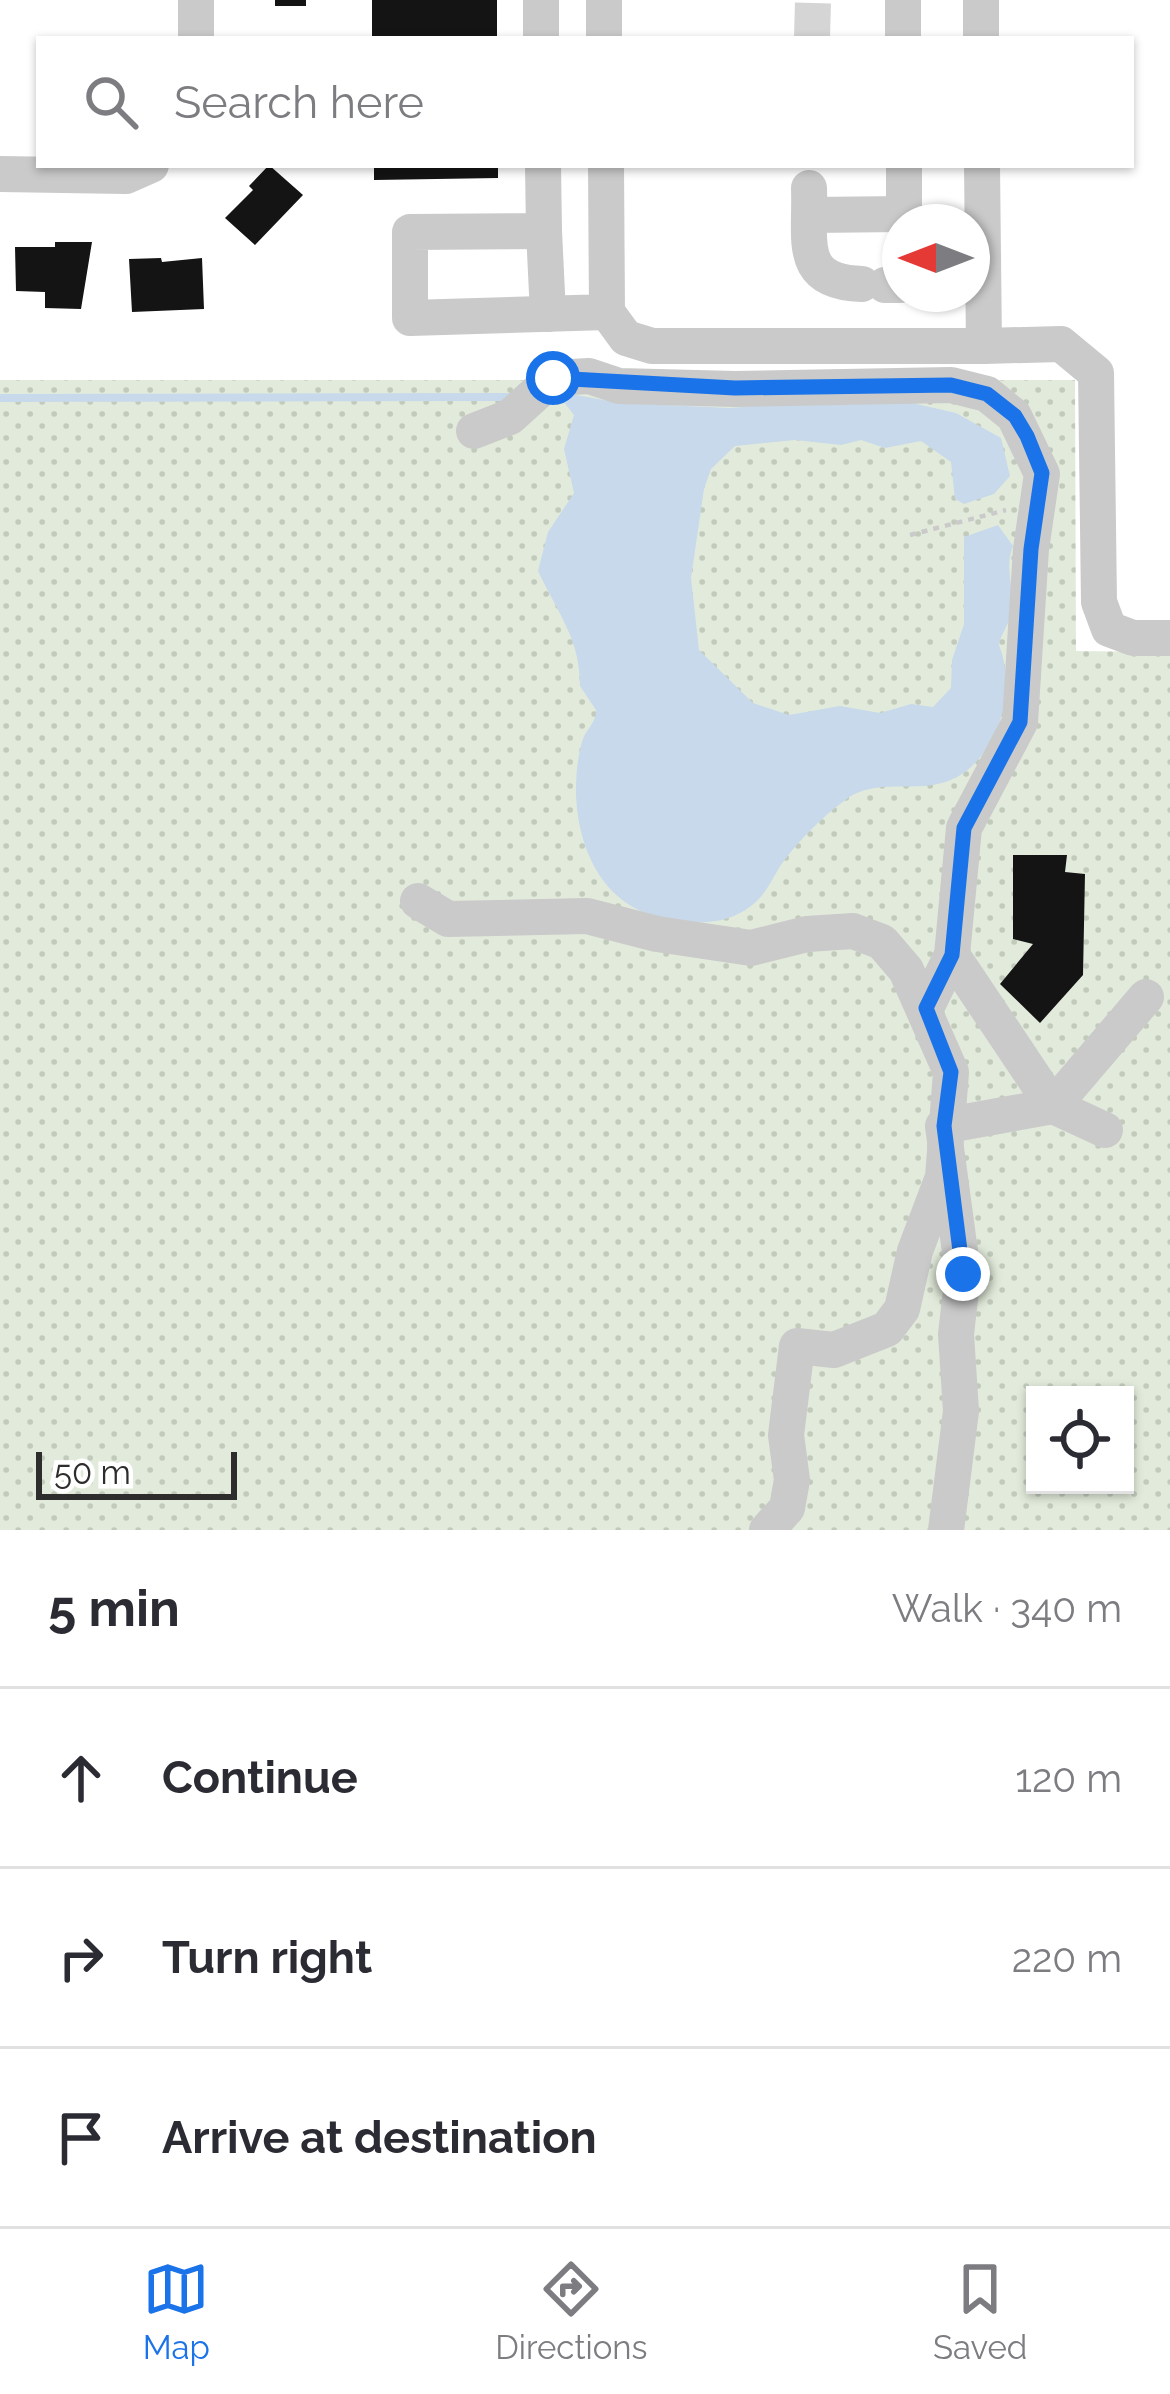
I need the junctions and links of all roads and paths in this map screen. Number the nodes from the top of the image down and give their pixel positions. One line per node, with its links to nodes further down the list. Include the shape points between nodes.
1 (196, 0): 6 (street)
2 (541, 0): 7 (street)
3 (604, 0): 8 (street)
4 (903, 0): 9 (street)
5 (981, 0): 10 (street)
6 (196, 36)
7 (541, 36)
8 (604, 36)
9 (903, 36)
10 (981, 36)
11 (144, 168): 16 (street, via 126,176)
12 (543, 168): 20 (street)
13 (605, 168): 23 (street)
14 (904, 168): 17 (street)
15 (982, 168): 18 (street)
16 (0, 174)
17 (904, 204)
18 (981, 204)
19 (882, 211): 21 (street, via 809,202 818,273 832,283)
20 (544, 231): 24 (street); 24 (street, via 410,232 410,318)
21 (882, 285)
22 (980, 312): 25 (street)
23 (607, 313): 24 (street); 25 (street, via 626,338 652,346)
24 (548, 314)
25 (984, 346): 29 (street, via 1061,344 1096,373 1099,602 1109,629)
26 (474, 431): 27 (street, via 510,417 553,378 735,388 951,385 987,394 1015,416 1042,473)
27 (1040, 501): 28 (path); 31 (street, via 1020,722 964,828)
28 (910, 536)
29 (1170, 638)
30 (418, 902): 33 (street, via 448,919 586,916 751,948 853,931 882,942)
31 (952, 955): 33 (street); 34 (street)
32 (1146, 997): 34 (street)
33 (926, 1008): 35 (street, via 951,1072)
34 (1053, 1106): 35 (street); 36 (street)
35 (944, 1126): 37 (street, via 943,1178 902,1309 864,1342 834,1350 797,1346 790,1494); 38 (street, via 963,1274 956,1334 961,1411)
36 (1105, 1130)
37 (767, 1530)
38 (946, 1530)

